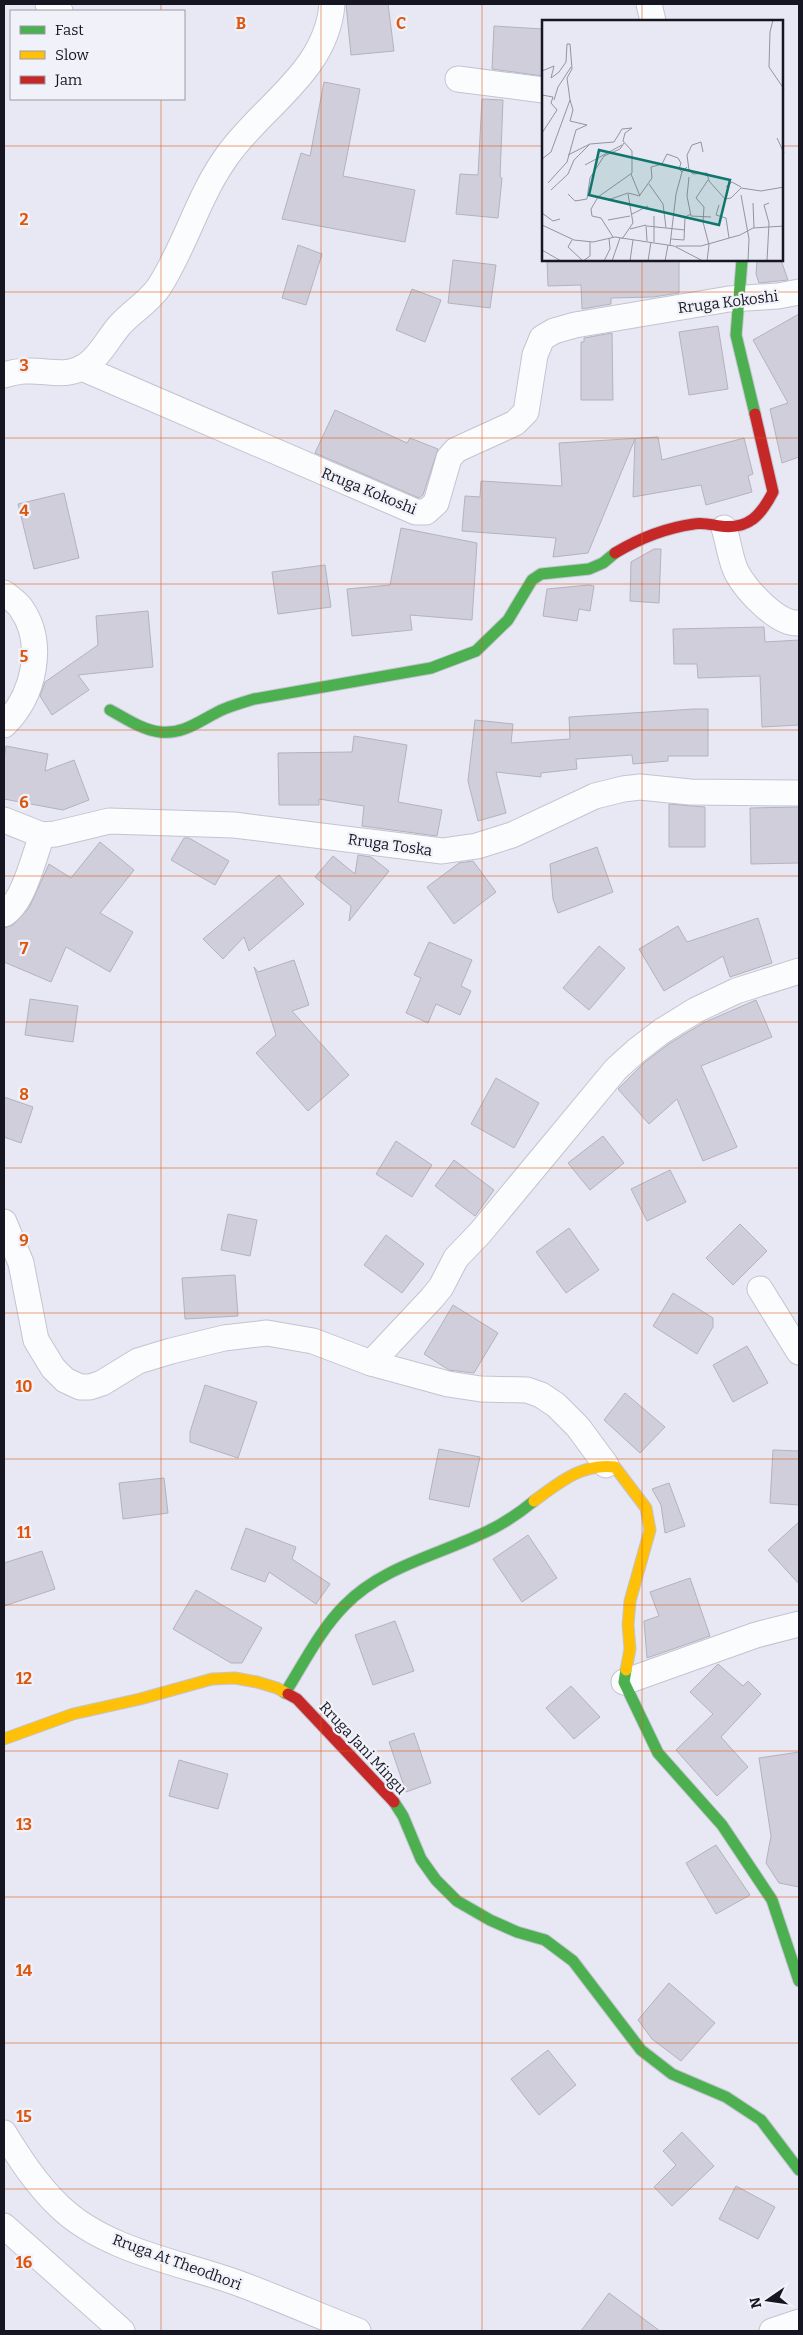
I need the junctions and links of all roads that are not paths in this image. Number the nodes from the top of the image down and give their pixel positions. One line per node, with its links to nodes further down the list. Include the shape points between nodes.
1 (332, 4): 9 (street, via 318,54 226,156 211,180 159,288)
2 (649, 4): 3 (street)
3 (654, 20)
4 (458, 79): 5 (street)
5 (542, 90)
6 (742, 261): 8 (street)
7 (799, 292): 8 (street, Rruga Kokoshi)
8 (739, 298): 9 (street, Rruga Kokoshi, via 575,325 542,338 535,355 526,412 515,423 456,450 449,458 436,503 426,512 416,512); 11 (street, via 736,318 740,356 773,492 762,512 747,523)
9 (82, 368): 10 (street, via 70,373 26,371)
10 (4, 374)
11 (724, 528): 13 (street, via 737,574 752,594 775,615 792,624); 14 (street, via 696,523 651,533 589,569 541,574 532,580 508,620 487,642 476,651 431,668 254,699 226,708 192,728 178,731 160,732 143,727)
12 (4, 593): 15 (street, via 21,606 36,645 28,687 20,705)
13 (799, 623)
14 (110, 710)
15 (4, 725)
16 (799, 792): 18 (street, Rruga Toska, via 623,789 595,796 512,835 477,846 442,851 234,825 110,821)
17 (4, 820): 18 (street, Rruga Toska)
18 (42, 834): 19 (street, via 18,900)
19 (4, 914)
20 (799, 971): 24 (street, via 736,991 696,1010 662,1031 616,1069 456,1258 432,1298)
21 (4, 1222): 24 (street, via 21,1263 36,1340 65,1380 80,1387 102,1383 138,1361 244,1334 267,1333 313,1341)
22 (760, 1290): 23 (street)
23 (799, 1352)
24 (371, 1363): 25 (street, via 448,1384 527,1390 541,1396 556,1405 578,1427)
25 (606, 1465): 27 (street, via 615,1468 646,1508 650,1530 630,1601 630,1649); 28 (street, via 582,1468 480,1535 407,1563 363,1589 345,1604 326,1628)
26 (799, 1624): 27 (street, via 756,1635)
27 (624, 1682): 30 (street, via 658,1753 722,1825 772,1900)
28 (285, 1693): 29 (street, Rruga Jani Mingu, via 257,1682 235,1678 212,1679 73,1714); 32 (street, Rruga Jani Mingu, via 297,1699 393,1800 421,1859 457,1901 490,1920 545,1940 573,1960 641,2050 672,2074 746,2108 761,2120)
29 (4, 1739)
30 (799, 1981)
31 (4, 2133): 36 (street, Rruga At Theodhori, via 27,2168 60,2207 123,2246 235,2282)
32 (799, 2170)
33 (4, 2226): 35 (street)
34 (799, 2322): 37 (street)
35 (122, 2331)
36 (358, 2331)
37 (772, 2331)

